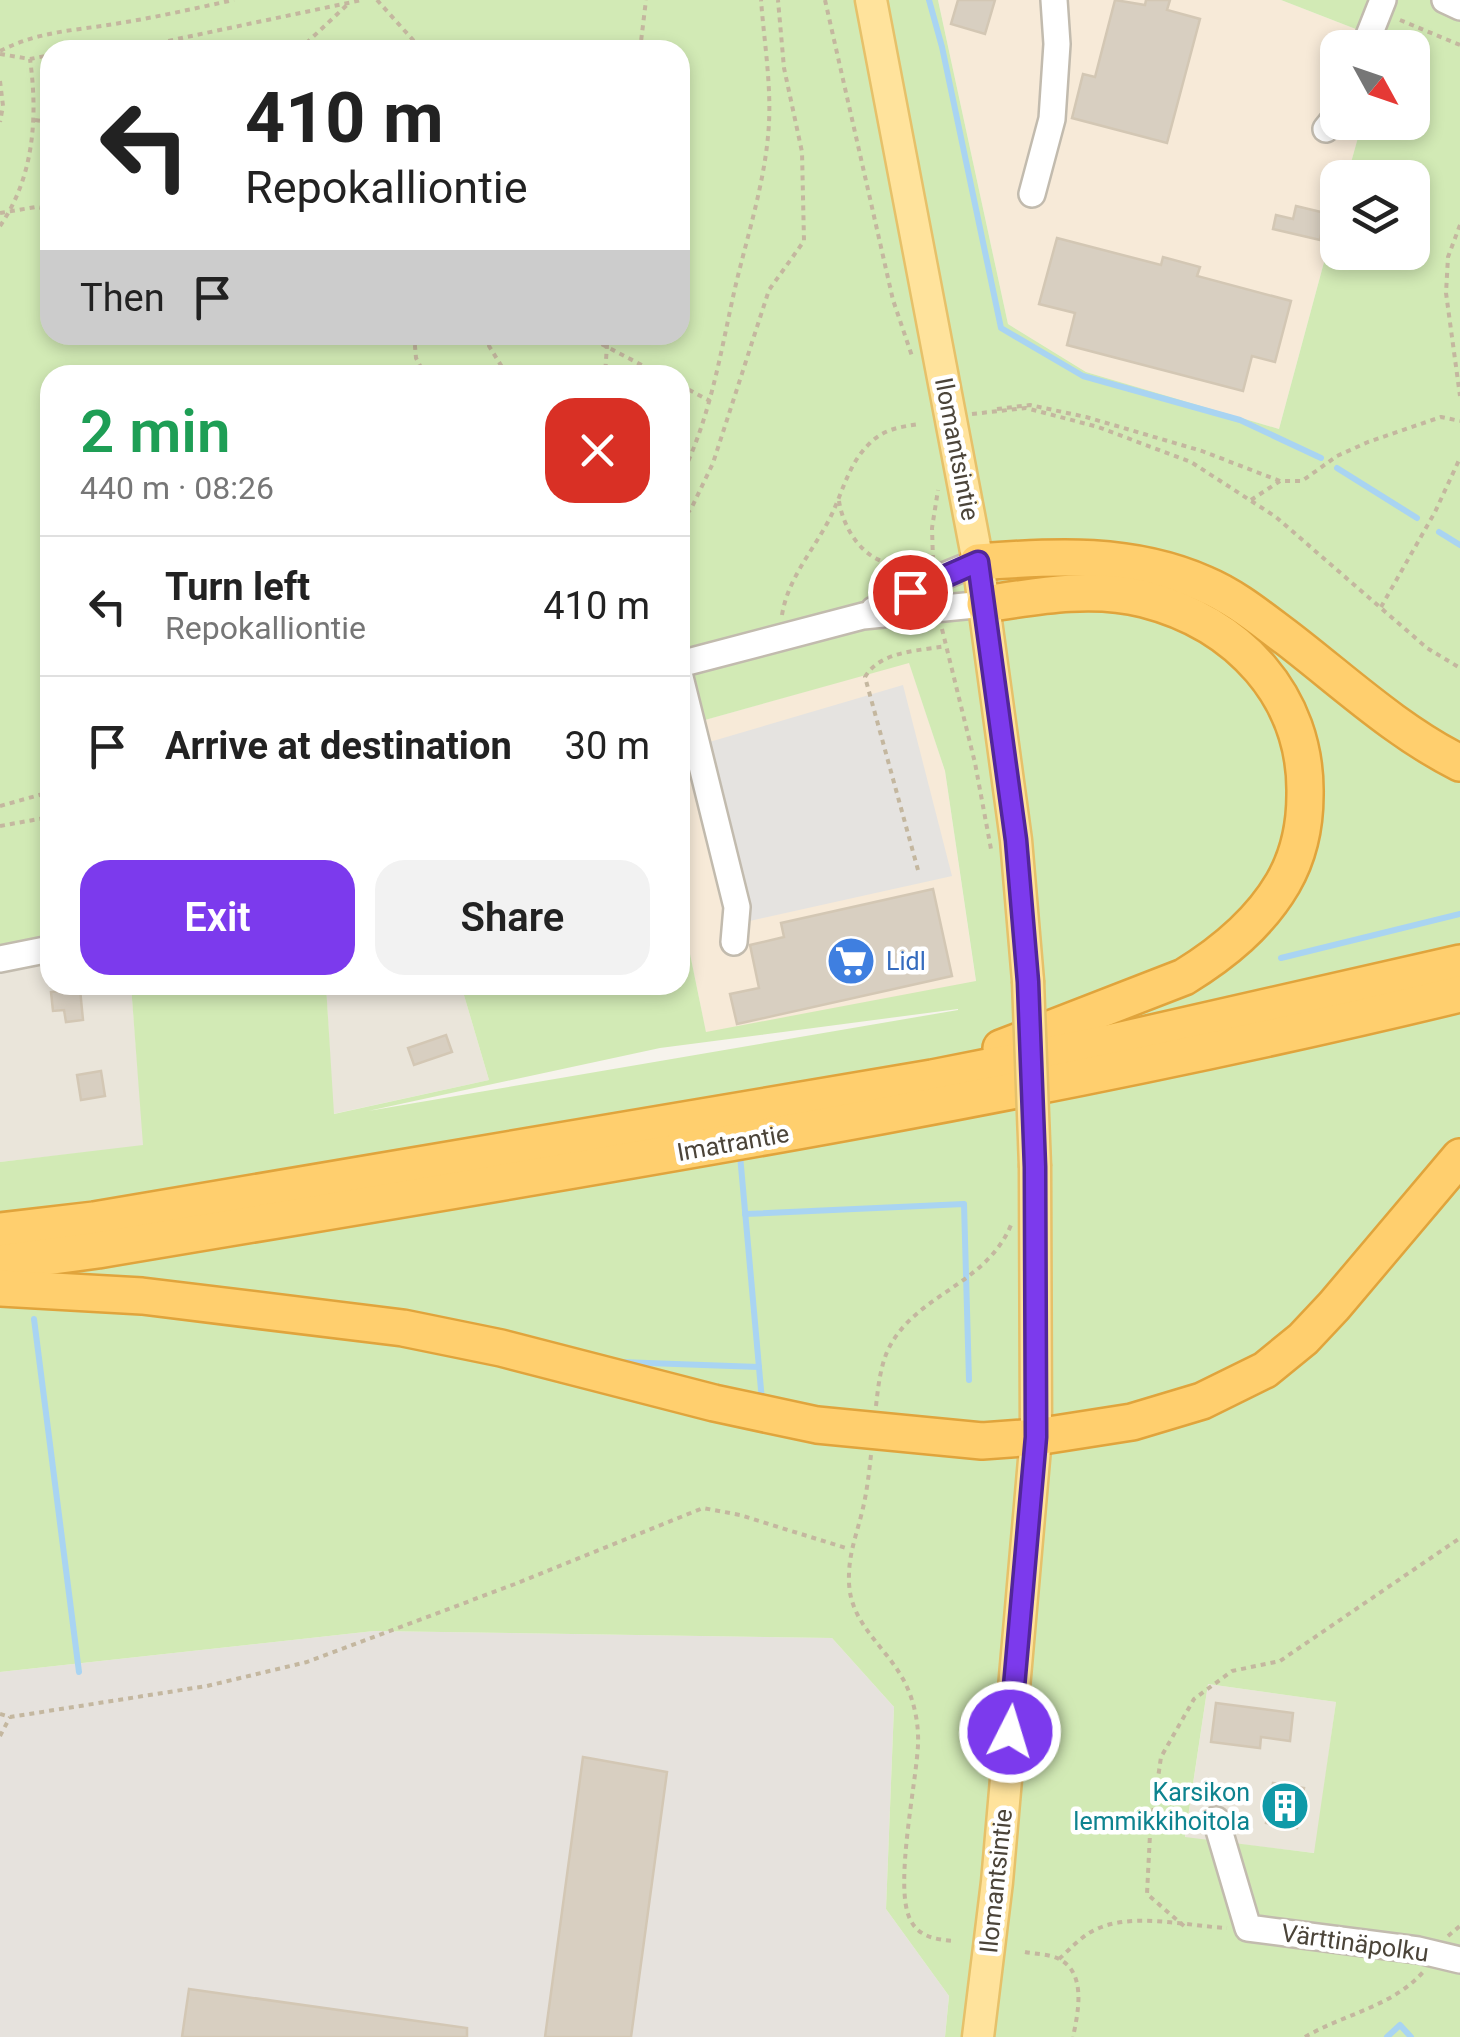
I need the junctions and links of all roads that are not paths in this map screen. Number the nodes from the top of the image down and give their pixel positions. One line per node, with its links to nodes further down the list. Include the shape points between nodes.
1 (872, 0): 8 (main road, Ilomantsintie)
2 (1054, 0): 7 (street, via 1052,119)
3 (1445, 0): 5 (street)
4 (1380, 5): 6 (street)
5 (1460, 7)
6 (1371, 30)
7 (1032, 194)
8 (978, 562): 9 (main road, Ilomantsintie); 10 (street, via 934,568); 13 (highway, via 1111,559 1206,584)
9 (985, 604): 10 (street); 19 (highway, via 1113,593 1173,608 1227,636 1282,697 1296,726 1305,814 1285,881 1212,960); 24 (main road, Ilomantsintie, bridge, via 1028,982)
10 (863, 616): 11 (street)
11 (690, 661)
12 (690, 717): 14 (street, via 738,907)
13 (1460, 763)
14 (734, 942)
15 (40, 951): 16 (street)
16 (0, 959)
17 (1460, 963): 19 (highway, Imatrantie)
18 (1460, 994): 22 (highway, Imatrantie, via 938,1108)
19 (932, 1078): 21 (highway, Imatrantie)
20 (1460, 1157): 24 (highway, via 1334,1306 1265,1370 1202,1401 1132,1422)
21 (0, 1231)
22 (0, 1263)
23 (0, 1288): 24 (highway, via 161,1298 404,1328 817,1424 982,1442)
24 (1036, 1437): 27 (main road, Ilomantsintie)
25 (1216, 1820): 26 (street, Värttinäpolku, via 1248,1928)
26 (1460, 1960)
27 (978, 2037)

